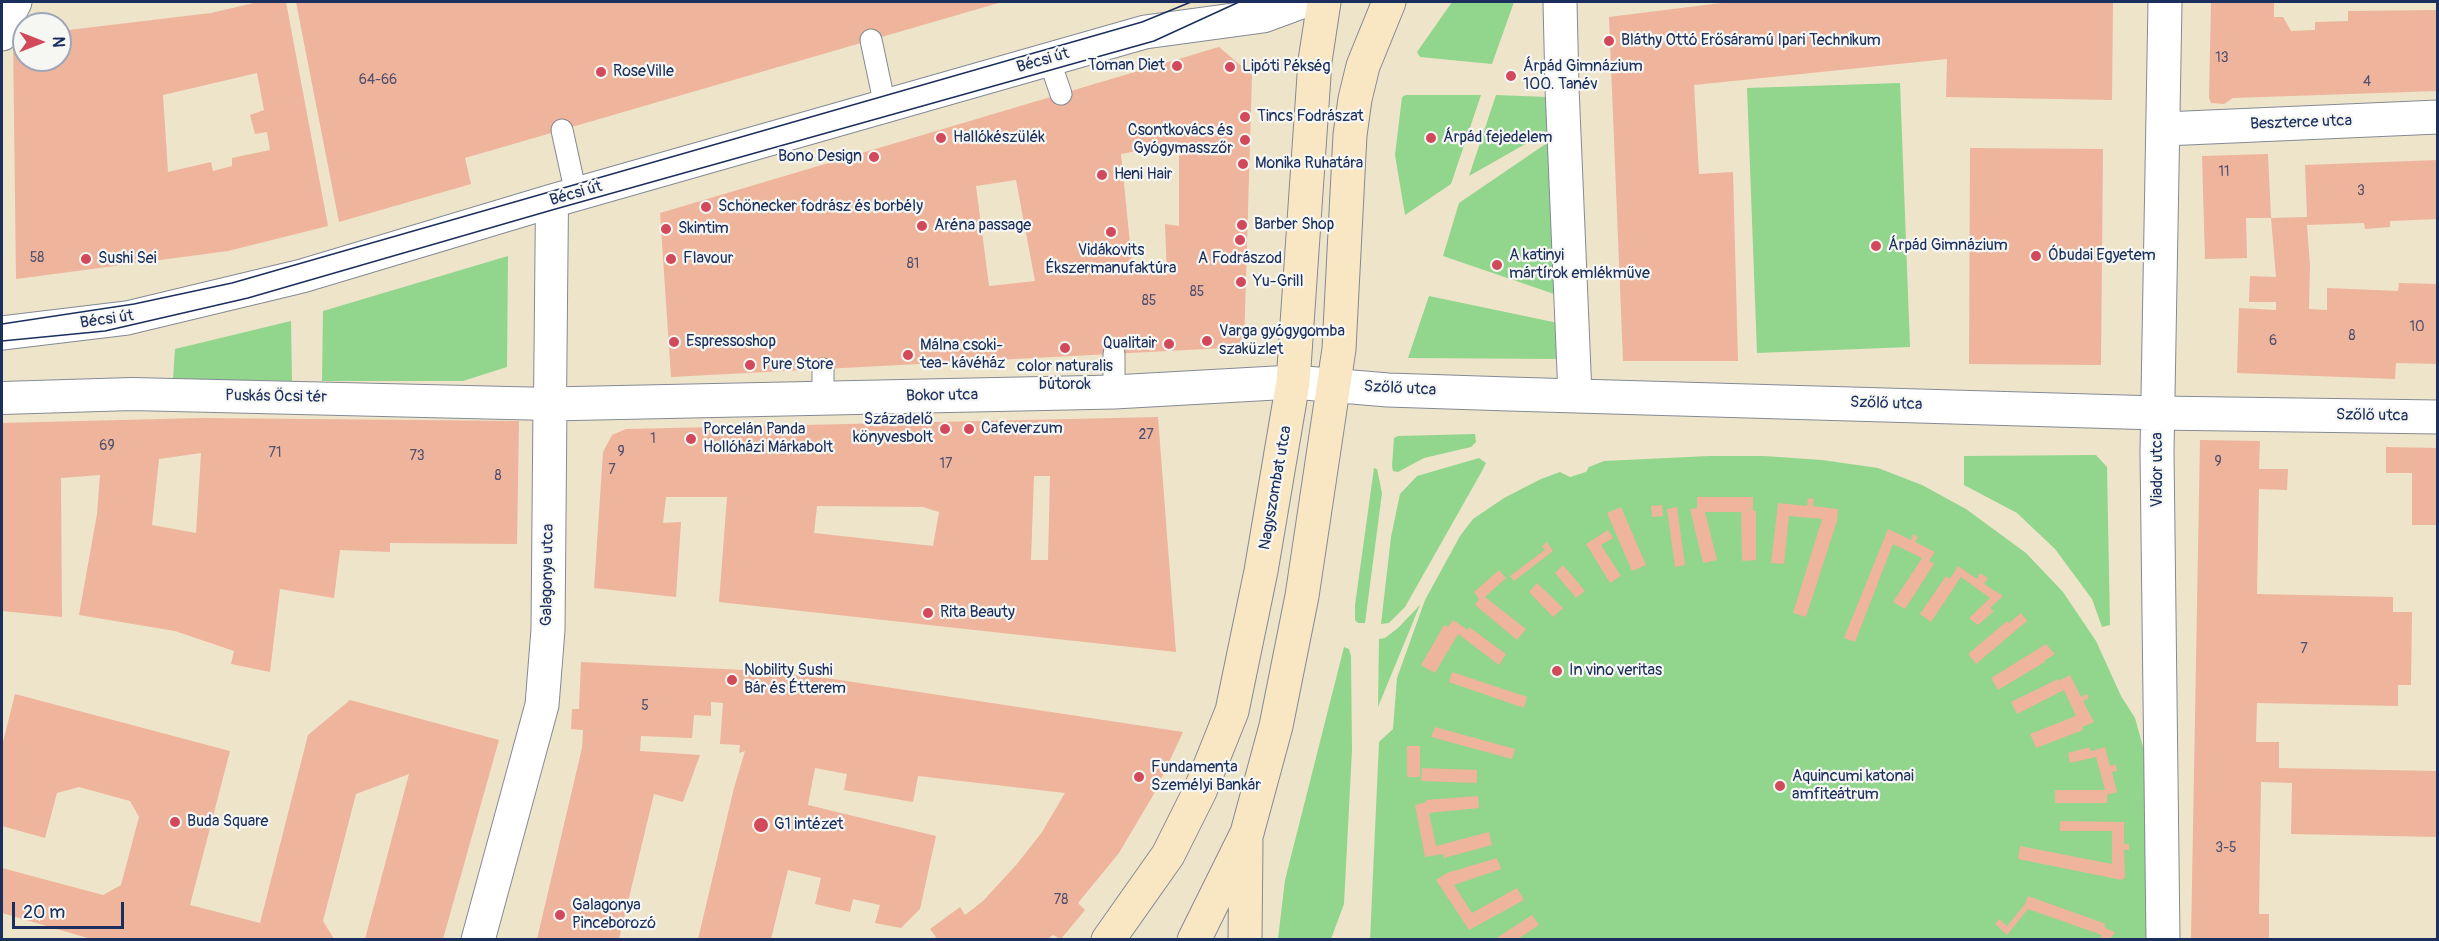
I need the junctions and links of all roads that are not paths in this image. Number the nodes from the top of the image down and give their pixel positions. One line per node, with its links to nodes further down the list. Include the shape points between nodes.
1 (15, 2): 10 (street)
2 (1194, 2): 9 (street, Bécsi út)
3 (1301, 2): 8 (street, Bécsi út)
4 (1324, 2): 13 (main road, Nagyszombat utca)
5 (1389, 2): 23 (main road, via 1363,66 1355,99)
6 (1560, 2): 25 (street)
7 (2165, 2): 18 (street, Viador utca)
8 (1263, 16): 9 (street, Bécsi út); 13 (street, Bécsi út, via 1286,19 1303,30)
9 (1145, 32): 12 (street, Bécsi út)
10 (2, 33)
11 (870, 40): 15 (lane)
12 (1049, 59): 14 (lane); 15 (street, Bécsi út)
13 (1315, 61): 22 (main road, Nagyszombat utca)
14 (1061, 94)
15 (885, 106): 19 (street, Bécsi út)
16 (2438, 117): 18 (street, Beszterce utca)
17 (562, 129): 19 (lane)
18 (2164, 129): 28 (street, Viador utca)
19 (564, 197): 20 (street, Bécsi út, via 302,276 127,318); 27 (street, Galagonya utca)
20 (2, 333)
21 (1114, 354): 24 (lane)
22 (1293, 382): 23 (street, Bokor utca); 24 (street, Bokor utca); 32 (main road, Nagyszombat utca, via 1262,571 1232,711 1200,791 1168,855)
23 (1334, 386): 25 (street, Szőlő utca); 30 (main road, via 1281,704)
24 (1114, 392): 27 (street, Bokor utca, via 823,384)
25 (1575, 395): 28 (street, Szőlő utca)
26 (2, 398): 27 (street, Puskás Öcsi tér, via 132,394)
27 (550, 404): 31 (street, Galagonya utca, via 548,630 542,705)
28 (2158, 413): 29 (street, Szőlő utca); 35 (street, Viador utca)
29 (2438, 417)
30 (1246, 833): 33 (main road); 34 (main road)
31 (478, 939)
32 (1108, 939)
33 (1194, 939)
34 (1245, 939)
35 (2163, 939)

